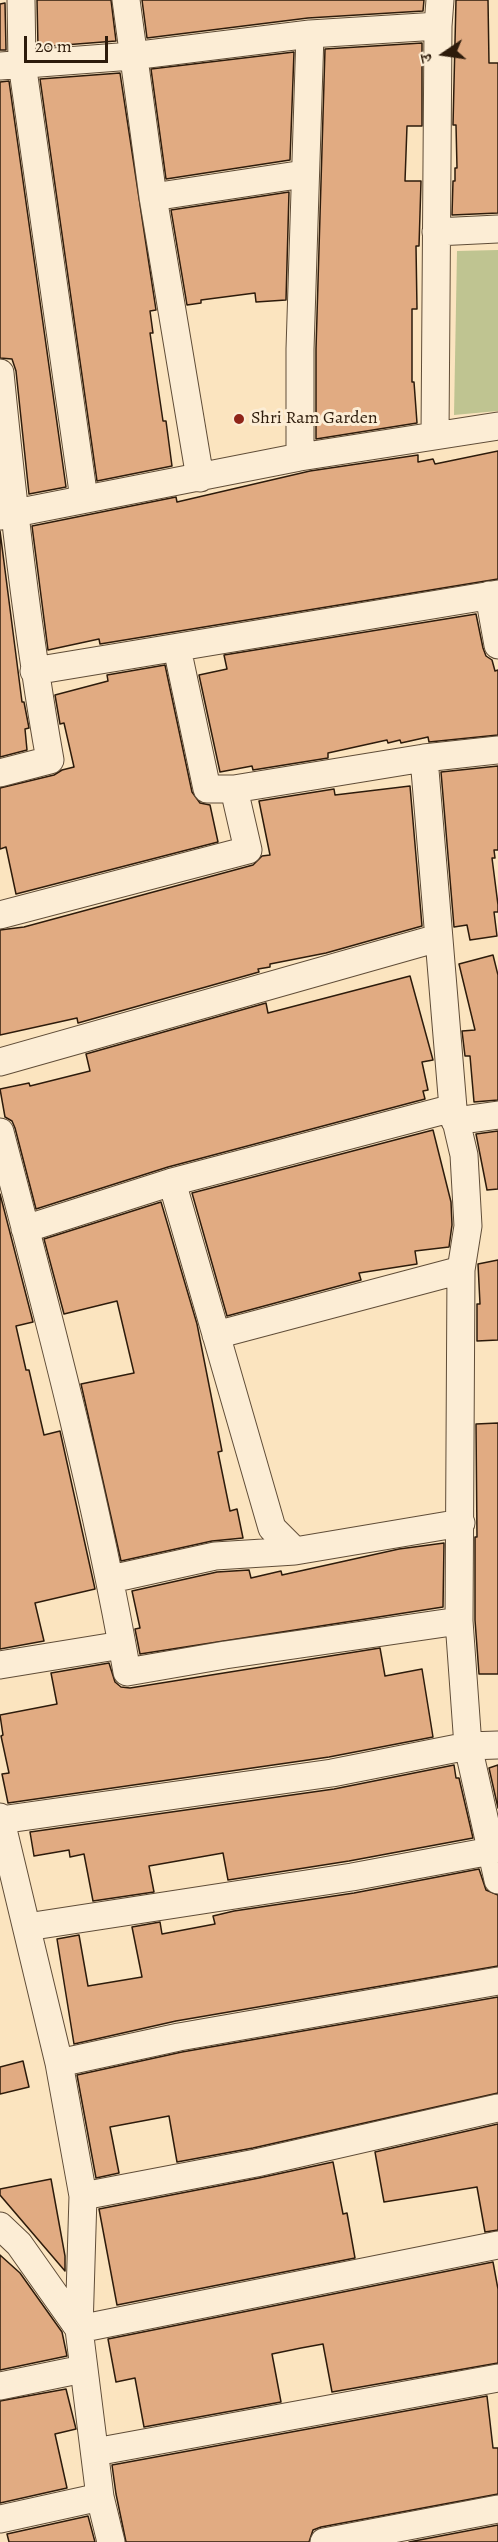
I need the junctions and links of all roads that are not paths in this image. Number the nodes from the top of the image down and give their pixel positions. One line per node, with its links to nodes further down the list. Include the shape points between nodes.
1 (21, 0): 6 (street)
2 (126, 0): 5 (street)
3 (439, 13): 4 (street); 10 (street)
4 (310, 34): 5 (street); 7 (street)
5 (132, 56): 6 (street); 8 (street)
6 (11, 64): 16 (street)
7 (304, 174): 8 (street); 14 (street)
8 (153, 197): 15 (street)
9 (498, 229): 10 (street)
10 (436, 232): 13 (street)
11 (0, 373): 17 (street)
12 (498, 426): 13 (street)
13 (435, 435): 14 (street)
14 (300, 457): 15 (street)
15 (200, 478): 16 (street)
16 (84, 499): 17 (street)
17 (7, 515): 21 (street)
18 (493, 595): 19 (street); 20 (street)
19 (498, 645)
20 (177, 648): 21 (street); 25 (street, via 207,789)
21 (34, 671): 24 (street, via 50,760)
22 (498, 750): 23 (street)
23 (424, 758): 25 (street); 27 (street)
24 (0, 773)
25 (234, 789): 26 (street, via 248,850)
26 (0, 915)
27 (438, 938): 28 (street); 29 (street)
28 (0, 1062)
29 (454, 1114): 30 (street); 32 (street); 34 (street, via 464,1155 468,1226)
30 (498, 1115)
31 (0, 1132): 33 (street)
32 (172, 1182): 33 (street); 35 (street)
33 (26, 1229): 38 (street)
34 (460, 1270): 35 (street); 36 (street)
35 (216, 1335): 37 (street, via 272,1528)
36 (461, 1523): 37 (street); 39 (street)
37 (295, 1551): 38 (street, via 215,1556)
38 (111, 1579): 40 (street)
39 (459, 1621): 40 (street, via 127,1672); 43 (street)
40 (122, 1645): 41 (street)
41 (0, 1665)
42 (498, 1745): 43 (street)
43 (468, 1746): 44 (street, via 332,1773); 45 (street)
44 (0, 1819): 47 (street)
45 (490, 1851): 46 (street); 47 (street, via 352,1877)
46 (498, 1880)
47 (27, 1927): 49 (street)
48 (498, 1981): 49 (street)
49 (59, 2062): 51 (street)
50 (498, 2108): 51 (street, via 256,2163)
51 (83, 2196): 54 (street)
52 (0, 2226): 54 (street, via 19,2244)
53 (498, 2245): 54 (street)
54 (79, 2329): 55 (street)
55 (83, 2369): 57 (street); 58 (street)
56 (498, 2378): 58 (street)
57 (0, 2386)
58 (95, 2452): 59 (street)
59 (100, 2497): 61 (street); 62 (street)
60 (498, 2509): 63 (street)
61 (0, 2518)
62 (111, 2542)
63 (324, 2542)

